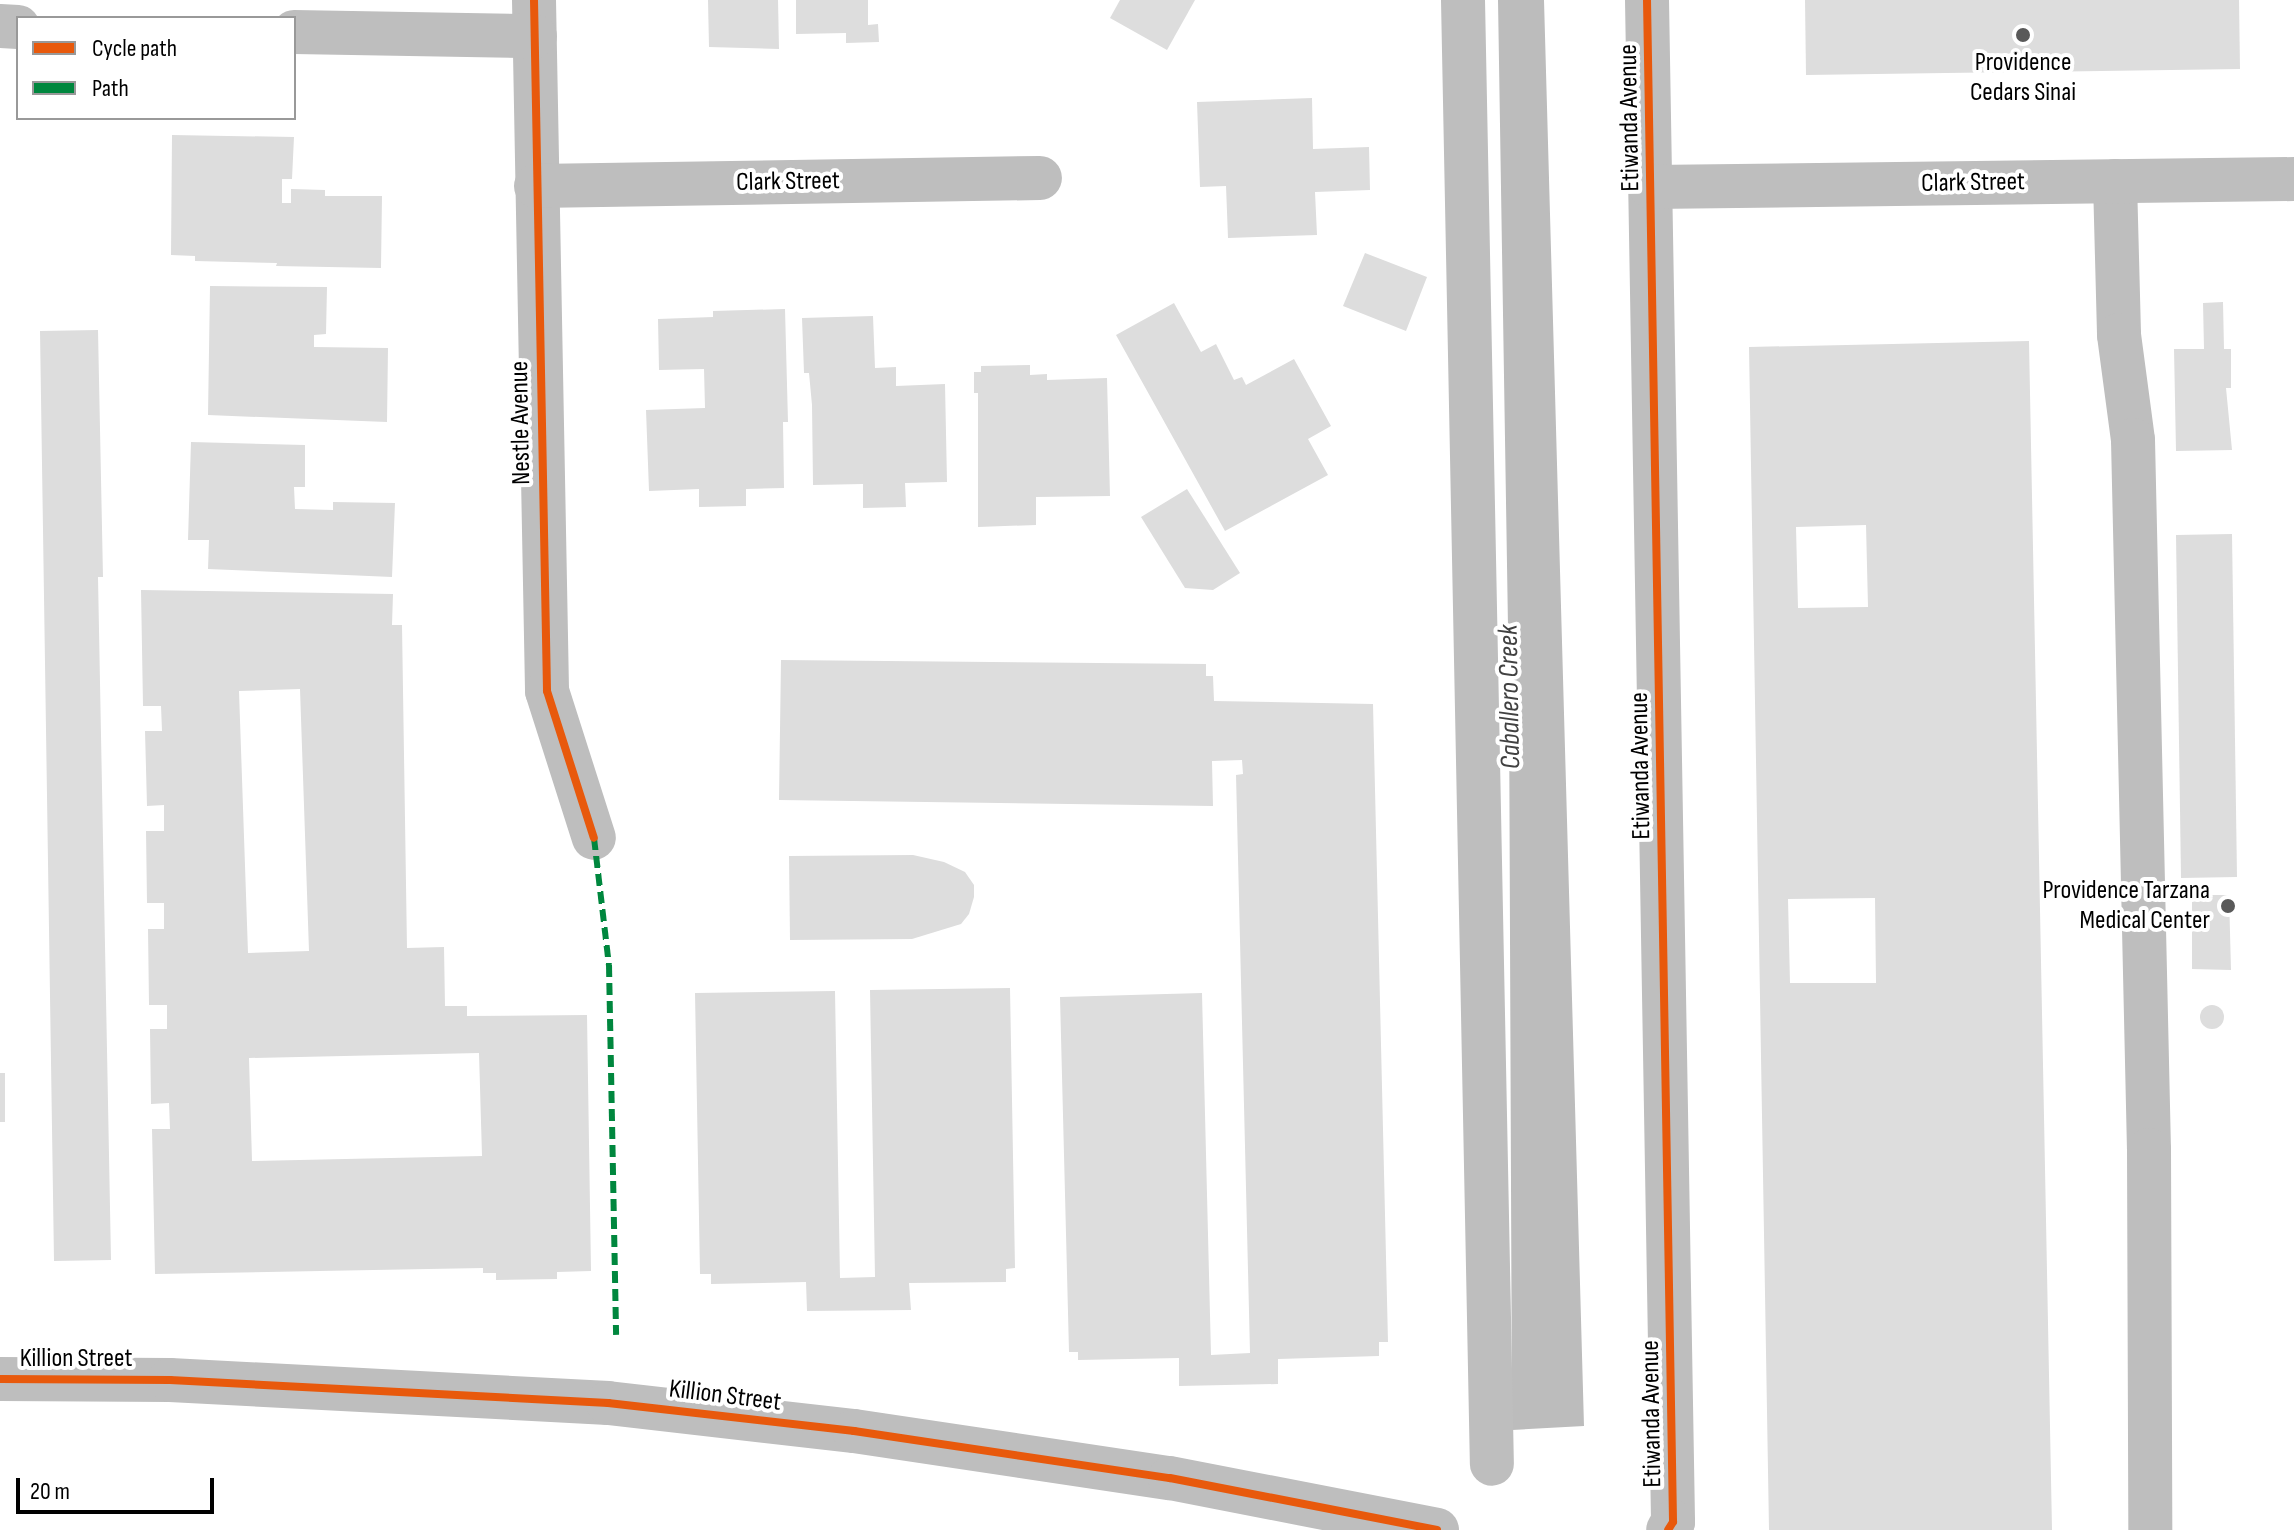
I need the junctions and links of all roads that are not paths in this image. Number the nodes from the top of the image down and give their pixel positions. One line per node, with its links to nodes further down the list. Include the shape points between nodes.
1 (1463, 0): 12 (street)
2 (1647, 0): 9 (street, Etiwanda Avenue)
3 (535, 18): 4 (street); 8 (street, Nestle Avenue)
4 (296, 32)
5 (1040, 178): 8 (street, Clark Street)
6 (2294, 179): 7 (street, Clark Street)
7 (2115, 181): 9 (street, Clark Street); 15 (street, via 2119,335 2133,440 2149,1150)
8 (536, 186): 10 (street, Nestle Avenue, via 547,691)
9 (1651, 187): 14 (street, Etiwanda Avenue, via 1673,1490)
10 (594, 838)
11 (0, 1379): 13 (street, Killion Street, via 170,1380 608,1403 854,1431 1170,1478)
12 (1492, 1464)
13 (1437, 1530)
14 (1668, 1530)
15 (2150, 1530)

